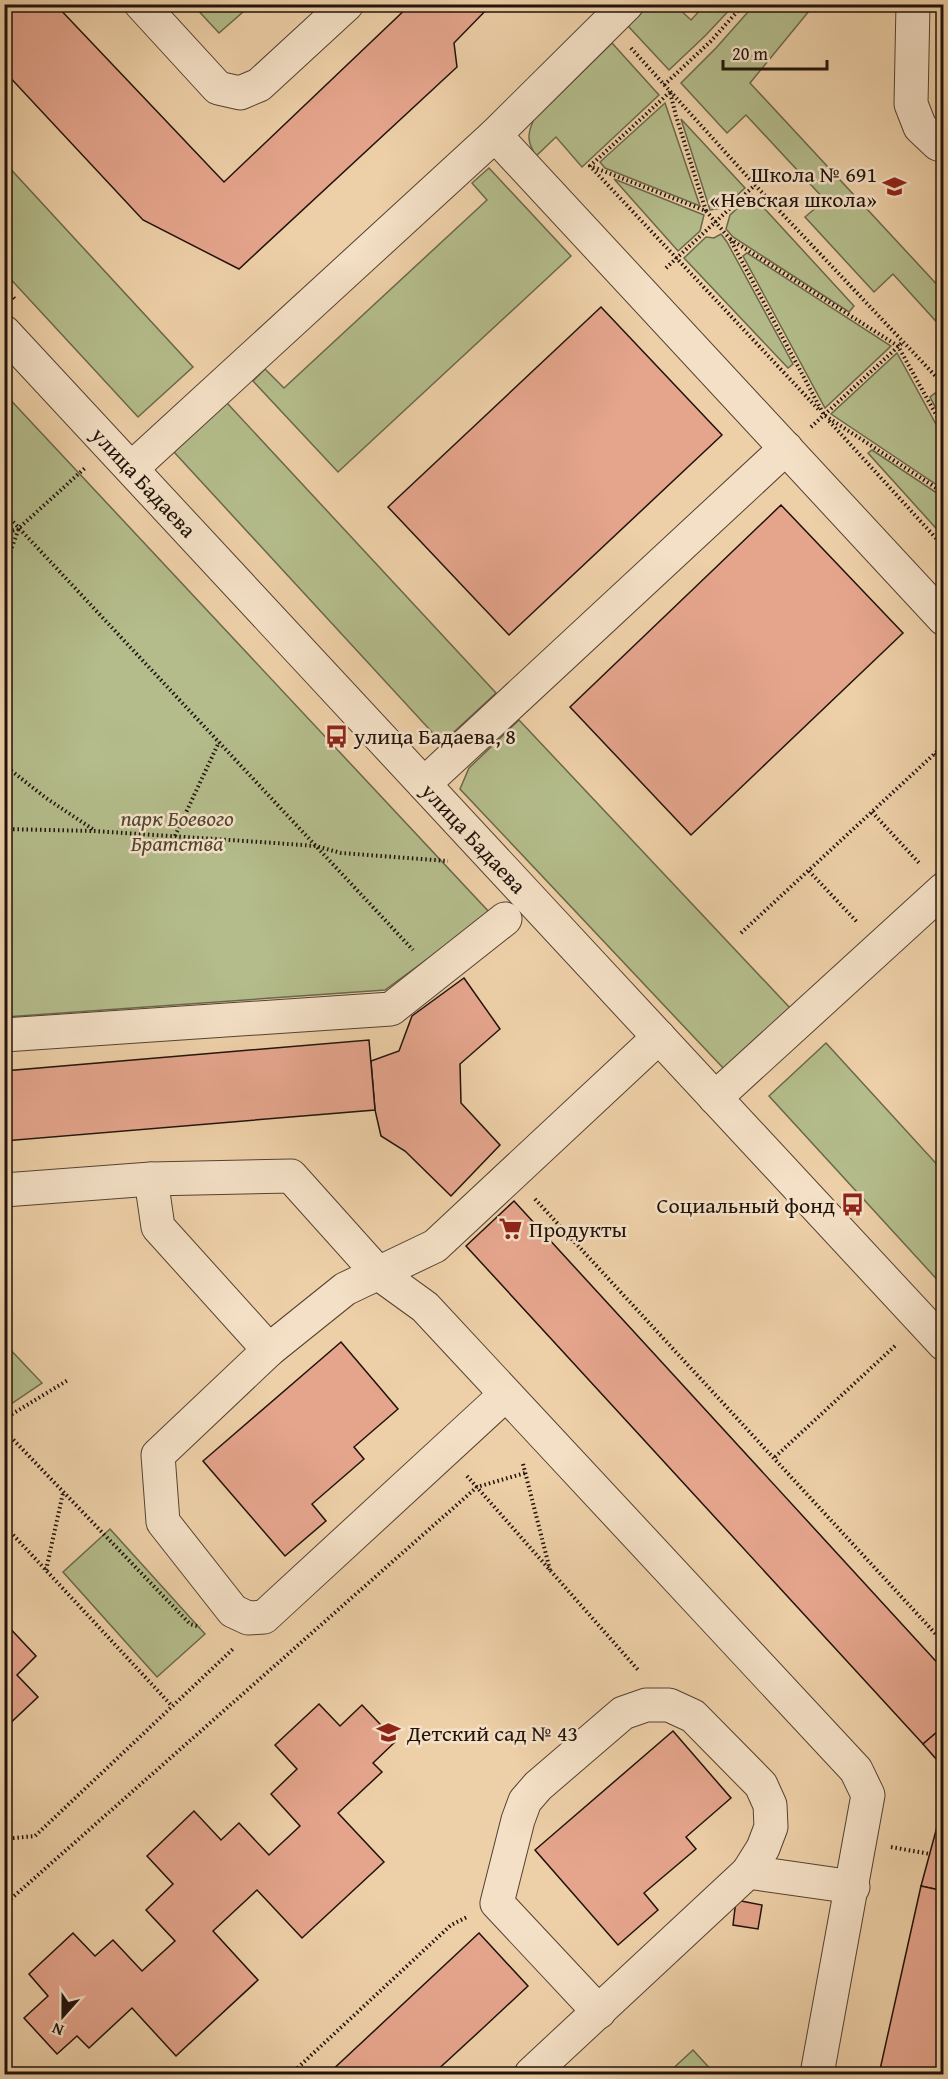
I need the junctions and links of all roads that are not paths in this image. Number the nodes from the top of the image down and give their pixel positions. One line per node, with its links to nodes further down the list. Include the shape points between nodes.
1 (141, 4): 2 (street, via 218,87 240,93 259,85)
2 (347, 4)
3 (627, 4): 5 (street)
4 (913, 4): 6 (street, via 911,104 920,128)
5 (495, 135): 8 (street); 9 (street)
6 (944, 146)
7 (4, 332): 9 (street, улица Бадаева)
8 (786, 448): 10 (street); 11 (street)
9 (132, 468): 11 (street, улица Бадаева)
10 (944, 619)
11 (424, 784): 15 (street, улица Бадаева)
12 (943, 890): 16 (street)
13 (505, 918): 14 (street, via 391,1009)
14 (4, 1035)
15 (659, 1037): 16 (street, улица Бадаева); 19 (street, via 435,1246)
16 (715, 1098): 20 (street, улица Бадаева)
17 (151, 1179): 18 (street); 19 (street, via 291,1176); 21 (street, via 158,1227)
18 (4, 1190)
19 (378, 1273): 21 (street, via 345,1289); 22 (street, via 425,1307)
20 (944, 1344)
21 (269, 1350): 22 (street, via 158,1455 163,1522 233,1611 248,1618 264,1617)
22 (505, 1395): 24 (street, via 856,1770 868,1795)
23 (748, 1872): 24 (street); 25 (street); 25 (street, via 764,1848 771,1827 770,1805 761,1785 693,1716 669,1705 646,1705 623,1713 538,1786 525,1802 518,1820 497,1903)
24 (852, 1887): 27 (street)
25 (599, 2012): 26 (street)
26 (531, 2074)
27 (818, 2074)

